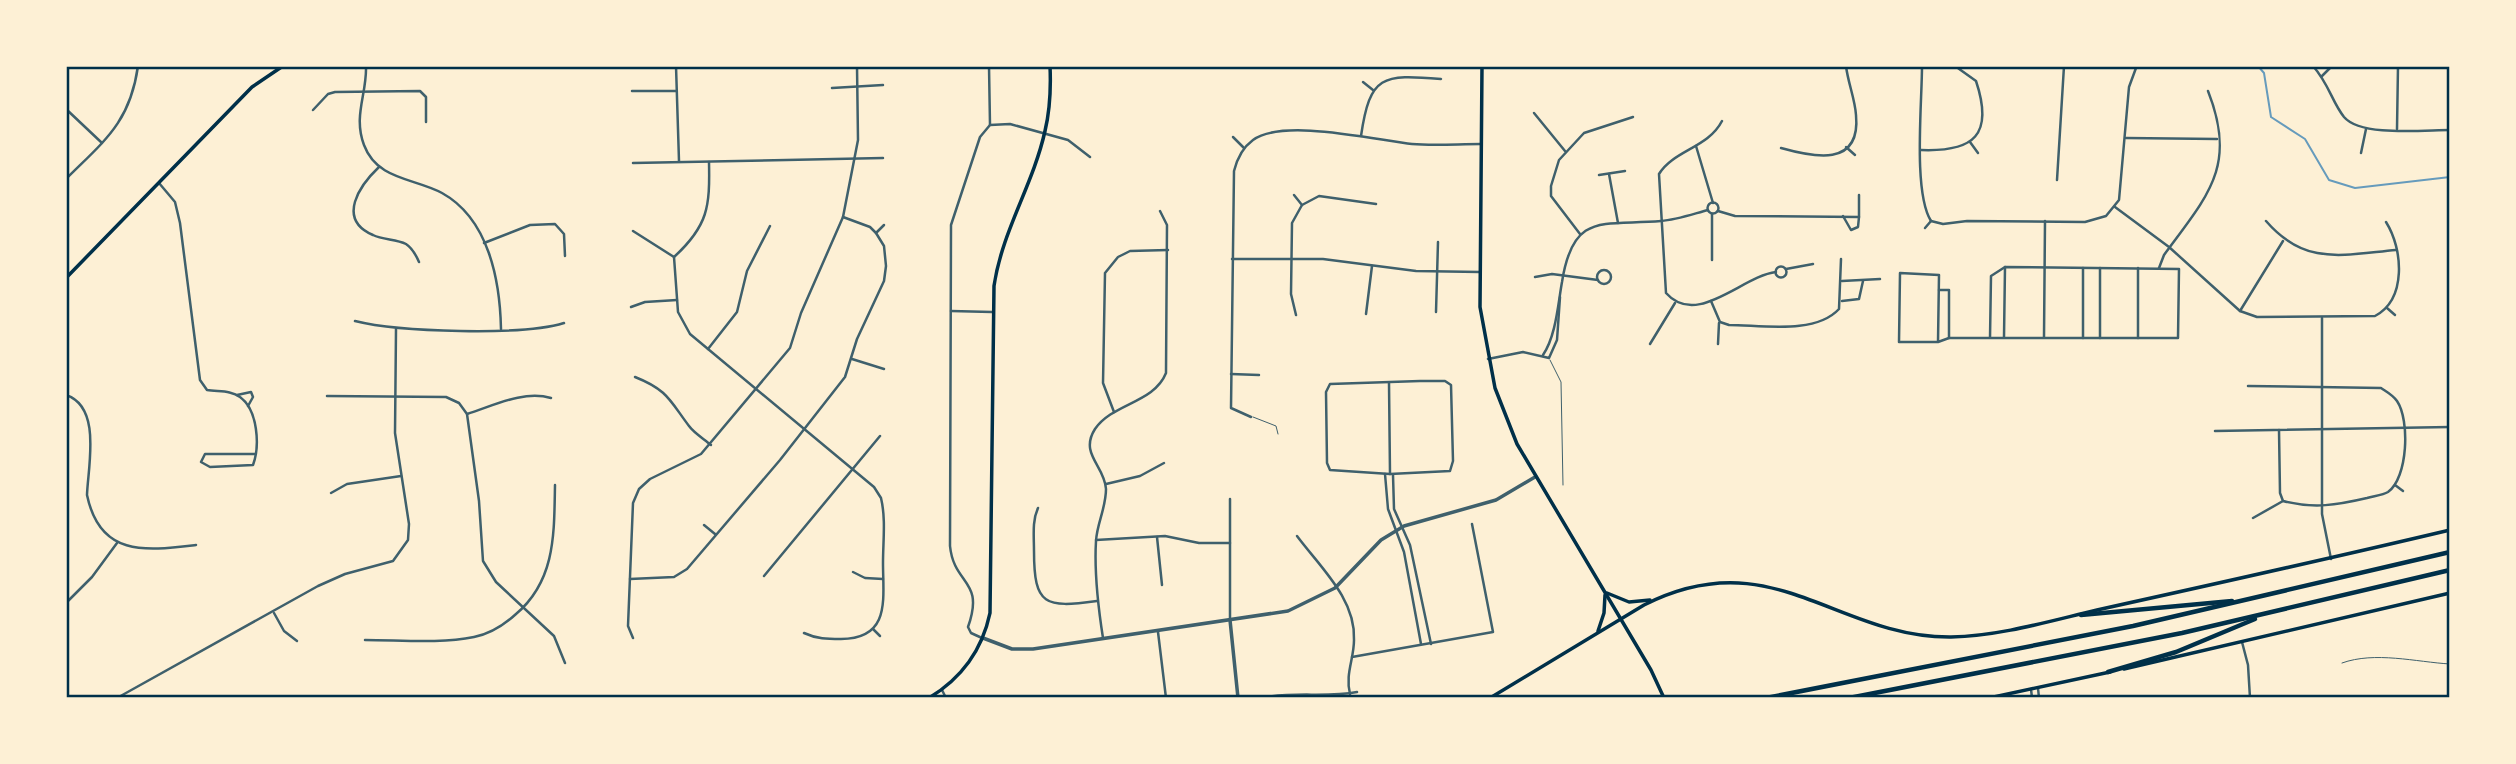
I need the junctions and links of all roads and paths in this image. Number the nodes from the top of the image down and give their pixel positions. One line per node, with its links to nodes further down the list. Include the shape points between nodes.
1 (138, 66): 48 (street, via 130,106)
2 (283, 66): 71 (main road, via 253,87)
3 (366, 66): 30 (street)
4 (676, 66): 28 (street)
5 (857, 66): 23 (street)
6 (989, 66): 38 (street)
7 (1050, 66): 42 (main road)
8 (1482, 66): 49 (main road)
9 (1846, 66): 51 (street, via 1856,126)
10 (1922, 66): 54 (street)
11 (1955, 66): 18 (street)
12 (1971, 66): 18 (street)
13 (2064, 66): 70 (street)
14 (2313, 66): 19 (street)
15 (2332, 66): 19 (street)
16 (2398, 66): 40 (street)
17 (2136, 68): 45 (street, via 2129,87)
18 (1968, 72): 47 (street, via 1976,81 1982,105 1980,127)
19 (2322, 76): 39 (street, via 2344,118)
20 (1441, 79): 26 (street, via 1382,81)
21 (1363, 82): 26 (street)
22 (883, 85): 23 (street)
23 (857, 87): 24 (street); 61 (street)
24 (832, 88)
25 (429, 89): 31 (street)
26 (1373, 90): 43 (street, via 1366,102)
27 (632, 91): 28 (street)
28 (676, 91): 62 (street)
29 (2207, 91): 46 (street, via 2217,117)
30 (362, 92): 31 (street); 33 (street, via 328,93); 65 (street, via 360,133)
31 (424, 93): 37 (street)
32 (66, 109): 48 (street)
33 (313, 110)
34 (1534, 113): 55 (street)
35 (1633, 117): 55 (street, via 1584,133)
36 (1722, 121): 50 (street, via 1712,137)
37 (426, 122)
38 (990, 125): 42 (street, via 1005,123); 136 (street, via 979,136 952,216)
39 (2366, 129): 40 (street); 57 (street)
40 (2397, 129): 41 (street)
41 (2449, 130)
42 (1045, 133): 59 (street, via 1068,140); 137 (main road, via 1001,248)
43 (1362, 136): 49 (street, via 1413,144); 52 (street, via 1268,134)
44 (1233, 137): 52 (street)
45 (2126, 138): 46 (street); 77 (street)
46 (2218, 139): 99 (street, via 2217,176)
47 (1969, 142): 54 (street, via 1950,151); 56 (street)
48 (102, 143): 69 (street)
49 (1481, 144): 119 (main road)
50 (1696, 146): 74 (street); 84 (street, via 1659,174)
51 (1846, 147): 53 (street, via 1828,158); 58 (street)
52 (1244, 148): 104 (street, via 1234,171)
53 (1781, 148)
54 (1921, 150): 85 (street, via 1922,193)
55 (1565, 151): 95 (street, via 1554,174 1551,196)
56 (1978, 153)
57 (2361, 153)
58 (1855, 155)
59 (1090, 157)
60 (883, 158): 61 (street)
61 (856, 159): 63 (street); 82 (street)
62 (679, 162): 63 (street); 64 (street)
63 (709, 162): 103 (street, via 706,217)
64 (633, 163)
65 (379, 167): 98 (street, via 445,195 464,212); 108 (street, via 357,191 356,218 369,233 409,247)
66 (1625, 171): 67 (street)
67 (1609, 174): 68 (street); 89 (street)
68 (1599, 175)
69 (66, 179)
70 (2057, 180)
71 (159, 183): 123 (main road); 173 (street, via 175,202 180,223 200,380 207,390)
72 (1294, 195): 76 (street)
73 (1859, 195): 83 (street)
74 (1713, 203): 79 (street); 80 (street)
75 (1376, 204): 76 (street, via 1319,195)
76 (1302, 205): 106 (street, via 1292,223)
77 (2115, 207): 86 (street, via 2106,216 2085,222); 99 (street)
78 (1160, 211): 100 (street, via 1167,225)
79 (1718, 211): 80 (street); 81 (street, via 1735,216)
80 (1710, 212): 84 (street); 107 (street)
81 (1843, 216): 83 (street); 83 (street, via 1851,230 1858,228)
82 (844, 217): 94 (street); 171 (street, via 790,348)
83 (1859, 217)
84 (1664, 221): 89 (street); 133 (street, via 1667,293)
85 (1931, 221): 86 (street); 92 (street)
86 (2045, 221): 112 (street)
87 (2266, 221): 96 (street)
88 (2386, 222): 101 (street)
89 (1618, 223): 95 (street, via 1598,225)
90 (884, 225): 94 (street)
91 (770, 226): 159 (street, via 747,271 737,312)
92 (1924, 228)
93 (633, 231): 103 (street)
94 (876, 233): 162 (street, via 886,253 884,281)
95 (1580, 234): 121 (street, via 1570,247)
96 (2283, 241): 101 (street, via 2312,253); 139 (street)
97 (1438, 242): 118 (street)
98 (484, 243): 102 (street, via 530,225 555,224 564,234); 148 (street, via 497,279)
99 (2169, 247): 116 (street); 139 (street)
100 (1168, 250): 178 (street, via 1166,373 1148,394); 178 (street, via 1130,251 1105,273 1103,383)
101 (2396, 250): 135 (street, via 2397,292)
102 (565, 256)
103 (674, 257): 130 (street)
104 (1232, 259): 106 (street); 165 (street)
105 (1841, 259): 127 (street)
106 (1291, 260): 110 (street); 141 (street)
107 (1712, 260)
108 (419, 262)
109 (1814, 264): 117 (street)
110 (1372, 265): 118 (street); 140 (street)
111 (2005, 267): 112 (street); 150 (street, via 1991,276); 151 (street)
112 (2045, 268): 113 (street); 152 (street)
113 (2083, 268): 114 (street); 153 (street)
114 (2100, 268): 115 (street); 154 (street)
115 (2138, 268): 116 (street); 155 (street)
116 (2159, 268): 155 (street, via 2179,269 2178,338)
117 (1786, 269): 120 (street, via 1780,267); 120 (street, via 1782,277)
118 (1439, 272): 119 (street); 138 (street)
119 (1480, 272): 163 (main road)
120 (1776, 272): 131 (street, via 1765,273)
121 (1563, 275): 122 (street); 124 (street); 129 (street)
122 (1535, 277)
123 (66, 278)
124 (1598, 279)
125 (1880, 279): 126 (street)
126 (1863, 280): 127 (street); 132 (street, via 1859,299)
127 (1842, 281): 132 (street)
128 (1939, 290): 149 (street, via 1949,290); 156 (street); 156 (street, via 1937,273 1899,273 1899,342)
129 (1559, 297): 160 (street); 161 (street, via 1557,340)
130 (677, 300): 134 (street); 159 (street, via 683,324)
131 (1711, 301): 133 (street, via 1692,306); 145 (street)
132 (1842, 301): 145 (street, via 1833,316 1808,323)
133 (1675, 303): 157 (street)
134 (631, 307)
135 (2387, 308): 142 (street); 143 (street, via 2375,316)
136 (951, 311): 137 (street); 246 (street, via 951,554 974,593 968,627)
137 (992, 312): 246 (main road, via 991,599)
138 (1436, 312)
139 (2240, 312): 143 (street, via 2257,317)
140 (1366, 314)
141 (1296, 315)
142 (2395, 315)
143 (2322, 317): 170 (street)
144 (355, 321): 147 (street)
145 (1720, 322): 158 (street)
146 (564, 323): 148 (street)
147 (396, 329): 148 (street); 175 (street)
148 (500, 329)
149 (1949, 338): 150 (street); 156 (street)
150 (1990, 338): 151 (street)
151 (2004, 338): 152 (street)
152 (2044, 338): 153 (street)
153 (2083, 338): 154 (street)
154 (2099, 338): 155 (street)
155 (2138, 338)
156 (1938, 342)
157 (1650, 344)
158 (1718, 344)
159 (708, 349): 171 (street)
160 (1543, 355): 161 (street); 163 (street, via 1524,352)
161 (1549, 358): 198 (lane, via 1561,382)
162 (852, 359): 164 (street); 182 (street, via 838,387)
163 (1488, 359): 195 (main road, via 1505,417)
164 (884, 369)
165 (1231, 374): 166 (street); 180 (street, via 1231,408)
166 (1259, 375)
167 (635, 377): 189 (street, via 662,392)
168 (1389, 381): 193 (street); 193 (street, via 1334,383 1326,392 1330,470); 193 (street, via 1451,385 1453,461 1450,471)
169 (2248, 386): 170 (street)
170 (2322, 386): 183 (street, via 2381,388 2397,401); 185 (street)
171 (757, 390): 182 (street); 189 (street)
172 (66, 395): 216 (street, via 80,404 90,424 89,506 100,527)
173 (237, 395): 177 (street); 177 (street, via 251,392)
174 (327, 396): 175 (street)
175 (394, 396): 179 (street, via 446,397 459,402); 194 (street)
176 (551, 398): 179 (street, via 512,399)
177 (248, 405): 190 (street, via 255,424)
178 (1114, 412): 196 (street, via 1097,426 1090,442 1091,457)
179 (467, 415): 234 (street, via 483,561 496,582)
180 (1251, 417): 187 (lane, via 1276,426)
181 (2449, 427): 183 (street)
182 (803, 428): 192 (street); 212 (street)
183 (2405, 428): 185 (street); 199 (street, via 2402,474)
184 (2279, 430): 185 (street); 186 (street); 203 (street)
185 (2322, 430): 204 (street)
186 (2215, 431)
187 (1278, 433)
188 (880, 436): 192 (street)
189 (710, 445): 224 (street, via 639,489 630,522)
190 (255, 454): 190 (street, via 249,467 210,467 201,462 205,454)
191 (1164, 463): 196 (street, via 1140,476)
192 (852, 469): 223 (street); 225 (street, via 881,498)
193 (1390, 474): 209 (street, via 1394,509); 211 (street, via 1388,509)
194 (401, 476): 201 (street, via 348,484); 235 (street, via 409,533 399,556 334,579)
195 (1535, 477): 209 (street, via 1488,503); 228 (main road)
196 (1106, 484): 215 (street)
197 (555, 485): 234 (street, via 551,554 540,586)
198 (1563, 485)
199 (2395, 485): 200 (street); 204 (street, via 2386,493)
200 (2403, 491)
201 (331, 493)
202 (1230, 499): 217 (street)
203 (2283, 501): 204 (street); 206 (street)
204 (2322, 507): 220 (street)
205 (1038, 508): 231 (street, via 1034,577 1039,593 1063,605)
206 (2253, 518)
207 (1472, 524): 251 (street, via 1493,632)
208 (704, 525): 212 (street)
209 (1403, 527): 211 (street); 251 (street)
210 (2449, 530): 220 (main road)
211 (1395, 531): 227 (street); 252 (street, via 1404,551)
212 (716, 534): 224 (street, via 687,569 674,577)
213 (1297, 536): 227 (street)
214 (1157, 537): 215 (street); 217 (street); 226 (street)
215 (1096, 540): 231 (street)
216 (117, 543): 218 (street, via 152,549); 233 (street)
217 (1230, 543): 238 (street)
218 (195, 545)
219 (2449, 552): 232 (highway)
220 (2331, 559): 236 (main road)
221 (2449, 570): 237 (highway)
222 (853, 572): 225 (street)
223 (764, 576)
224 (630, 579): 245 (street, via 628,626)
225 (883, 579): 240 (street, via 883,611)
226 (1162, 585)
227 (1335, 588): 238 (street, via 1288,611); 253 (street, via 1353,618)
228 (1605, 592): 230 (main road, via 1629,602); 239 (main road); 243 (main road)
229 (2449, 593): 250 (main road)
230 (1655, 600): 236 (main road, via 1702,586 1759,585 1906,632 1944,637); 239 (main road)
231 (1097, 601): 247 (street)
232 (2243, 601): 236 (highway); 271 (highway)
233 (66, 603)
234 (525, 607): 248 (street, via 505,624 471,638); 254 (street, via 554,636)
235 (274, 613): 249 (street, via 284,631); 263 (street)
236 (2081, 615)
237 (2258, 617): 257 (highway, via 2176,652); 272 (highway)
238 (1230, 620): 241 (street); 267 (street)
239 (1620, 620): 243 (main road); 270 (main road)
240 (873, 629): 242 (street, via 853,639 818,639); 244 (street)
241 (1158, 632): 247 (street); 266 (street)
242 (804, 633)
243 (1597, 634): 269 (main road)
244 (880, 636)
245 (634, 638)
246 (983, 638): 247 (street, via 1012,649); 260 (main road, via 963,671)
247 (1103, 638)
248 (365, 640)
249 (297, 641)
250 (2242, 642): 257 (main road); 276 (street)
251 (1431, 644): 252 (street)
252 (1422, 646): 253 (street)
253 (1352, 657): 262 (street)
254 (565, 663)
255 (2342, 663): 256 (lane, via 2386,659)
256 (2449, 664)
257 (2108, 672): 258 (main road)
258 (2038, 688): 259 (main road); 275 (street)
259 (2031, 689): 273 (main road); 274 (street)
260 (942, 690): 264 (main road); 265 (street)
261 (1357, 692): 262 (street)
262 (1350, 694): 268 (street, via 1287,693)
263 (117, 698)
264 (929, 698)
265 (946, 698)
266 (1166, 698)
267 (1238, 698)
268 (1262, 698)
269 (1490, 698)
270 (1664, 698)
271 (1766, 698)
272 (1849, 698)
273 (1989, 698)
274 (2032, 698)
275 (2039, 698)
276 (2250, 698)

